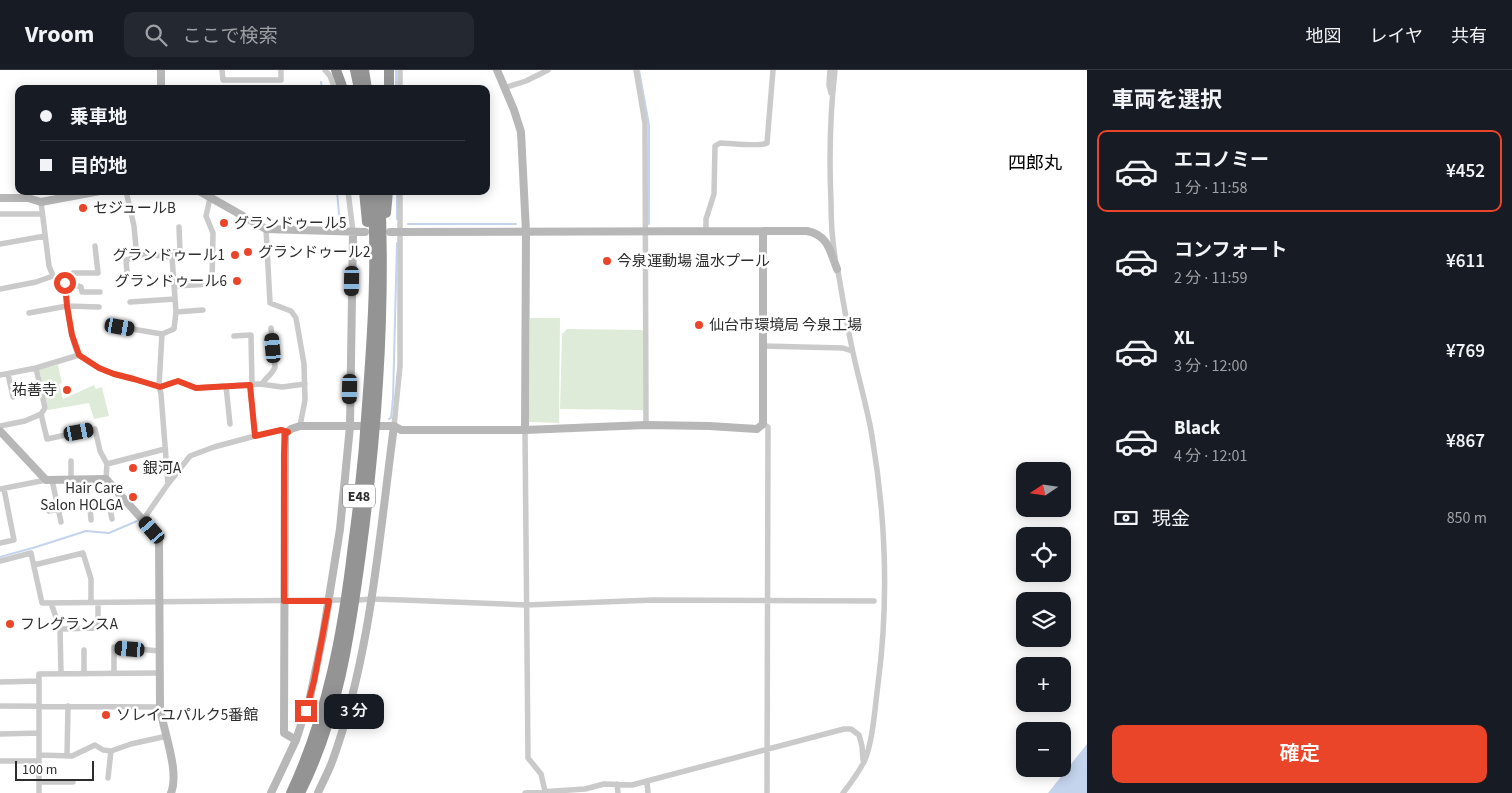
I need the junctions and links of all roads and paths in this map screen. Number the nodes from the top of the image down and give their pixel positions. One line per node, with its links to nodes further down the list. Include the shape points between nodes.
1 (161, 70): 16 (street)
2 (222, 70): 3 (street, via 223,80 281,80)
3 (282, 70)
4 (325, 70): 17 (street)
5 (336, 70): 18 (highway)
6 (355, 70): 19 (highway)
7 (364, 70): 20 (highway)
8 (389, 70): 21 (highway)
9 (400, 70): 22 (street)
10 (496, 70): 23 (street)
11 (548, 70): 23 (street)
12 (636, 70): 48 (street, via 645,123)
13 (773, 70): 41 (street, via 766,143 720,143 715,146 714,194)
14 (830, 70): 24 (street)
15 (835, 70): 24 (street)
16 (161, 85)
17 (333, 85)
18 (342, 85)
19 (358, 85)
20 (366, 85)
21 (389, 85)
22 (400, 85)
23 (504, 88): 47 (street, via 521,132)
24 (832, 95): 55 (street, via 830,177)
25 (79, 195): 36 (street)
26 (127, 195): 53 (street, via 136,248 140,254)
27 (205, 195): 35 (street)
28 (348, 195): 43 (street)
29 (364, 195): 69 (highway)
30 (372, 195): 69 (highway, E48)
31 (380, 195): 52 (highway, E48)
32 (388, 195): 52 (highway)
33 (400, 195): 46 (street)
34 (0, 198): 36 (street, via 28,198)
35 (210, 198): 40 (street); 59 (street, via 206,216 213,233 212,284)
36 (41, 202): 38 (street)
37 (0, 214): 38 (street)
38 (42, 214): 49 (street)
39 (179, 226): 54 (street, via 180,251 171,252)
40 (266, 229): 43 (street); 81 (street, via 270,303 291,311 296,318)
41 (706, 230): 42 (street); 48 (street)
42 (763, 231): 55 (street, via 814,232 827,244); 74 (street)
43 (353, 232): 44 (street); 91 (street)
44 (365, 232)
45 (390, 232): 46 (street)
46 (401, 232): 47 (street); 94 (street, via 400,366)
47 (526, 232): 48 (street); 96 (street)
48 (645, 232): 95 (street)
49 (45, 236): 50 (street); 57 (street)
50 (0, 244)
51 (95, 246): 58 (street, via 98,273 73,272)
52 (382, 249): 164 (highway, E48, via 375,426 353,606 334,701 317,756)
53 (145, 254): 54 (street); 56 (street, via 126,260)
54 (172, 257): 59 (street)
55 (837, 269): 75 (street)
56 (127, 272)
57 (53, 276): 58 (street); 60 (street)
58 (68, 284): 61 (street, via 81,287 82,292); 64 (street)
59 (174, 286): 62 (street)
60 (0, 289)
61 (100, 292)
62 (175, 299): 63 (street); 67 (street)
63 (130, 302)
64 (67, 306): 65 (street); 68 (street); 76 (street)
65 (99, 307)
66 (203, 310): 67 (street)
67 (176, 312): 72 (street, via 174,329)
68 (29, 313)
69 (373, 318): 163 (highway, E48, via 366,434 339,644 317,729)
70 (120, 327): 72 (street)
71 (271, 328): 80 (street, via 275,367)
72 (162, 334): 83 (street)
73 (234, 336): 82 (street, via 251,335)
74 (763, 346): 75 (street); 88 (street)
75 (852, 350): 153 (street, via 878,471 886,592 880,673)
76 (79, 355): 77 (street); 83 (street, via 114,374)
77 (36, 368): 78 (street); 86 (street, via 45,408)
78 (8, 374): 79 (street); 85 (street)
79 (0, 375)
80 (262, 384): 81 (street, via 282,387); 82 (street)
81 (305, 384): 90 (street)
82 (251, 385): 84 (street); 99 (street)
83 (159, 386): 84 (street, via 178,381 196,388); 100 (street)
84 (226, 386): 87 (street)
85 (13, 397)
86 (41, 414): 89 (street); 102 (street, via 47,439 95,429 100,452)
87 (230, 424)
88 (762, 424): 95 (street, via 757,429); 122 (street, via 768,427)
89 (0, 426)
90 (300, 426): 91 (street); 98 (street)
91 (350, 426): 92 (street); 125 (street)
92 (361, 426)
93 (379, 426): 94 (street)
94 (394, 426): 96 (street, via 401,430); 119 (street)
95 (646, 426): 96 (street)
96 (525, 430): 130 (street)
97 (0, 431): 105 (street)
98 (288, 432): 99 (street, via 281,430); 124 (street, via 284,448)
99 (255, 436): 106 (street, via 190,456)
100 (165, 449): 102 (street); 106 (street)
101 (71, 461): 103 (street)
102 (107, 464): 104 (street)
103 (71, 479): 104 (street); 105 (street)
104 (106, 479): 108 (street)
105 (49, 480): 107 (street); 110 (street)
106 (168, 484): 114 (street)
107 (2, 489): 116 (street, via 14,540)
108 (127, 501): 109 (street); 114 (street)
109 (109, 504): 112 (street); 113 (street, via 90,507)
110 (58, 509): 111 (street); 115 (street)
111 (49, 511)
112 (112, 519)
113 (91, 520)
114 (143, 520): 123 (street, via 159,538)
115 (61, 522)
116 (0, 543)
117 (0, 561): 118 (street, via 31,553)
118 (34, 565): 127 (street, via 42,603); 128 (street, via 83,553 91,579)
119 (371, 599): 121 (street); 130 (street); 165 (street, via 354,690 332,763)
120 (341, 600): 125 (street)
121 (359, 600)
122 (768, 600): 126 (street); 130 (street); 148 (street)
123 (160, 601): 124 (street); 129 (street); 133 (street)
124 (284, 601): 125 (street); 147 (street, via 284,733)
125 (329, 601): 147 (street, via 310,697)
126 (874, 601)
127 (51, 603): 128 (street); 131 (street)
128 (91, 603): 129 (street)
129 (98, 603): 131 (street, via 98,628)
130 (526, 605): 159 (street, via 528,758 541,774)
131 (60, 629): 136 (street)
132 (84, 650): 137 (street)
133 (160, 652): 134 (street, via 114,648); 135 (street)
134 (114, 673): 135 (street); 137 (street)
135 (160, 673): 143 (street)
136 (61, 674): 137 (street); 138 (street, via 39,674)
137 (84, 674)
138 (39, 681): 139 (street); 141 (street)
139 (0, 682)
140 (0, 706): 141 (street)
141 (39, 706): 142 (street); 144 (street)
142 (68, 706): 143 (street); 150 (street)
143 (160, 707): 146 (street)
144 (39, 733): 145 (street); 151 (street)
145 (0, 734)
146 (167, 736): 149 (street); 161 (street, via 174,777)
147 (296, 740): 162 (street)
148 (766, 750): 153 (street, via 851,729 859,734); 157 (street); 169 (street)
149 (111, 751): 150 (street, via 92,745); 154 (street)
150 (67, 756): 151 (street)
151 (39, 758): 152 (street); 155 (street)
152 (0, 762)
153 (864, 762): 170 (street)
154 (108, 778)
155 (39, 782): 156 (street); 160 (street)
156 (72, 782)
157 (647, 782): 158 (street, via 632,786); 168 (street)
158 (617, 784): 159 (street); 167 (street)
159 (545, 791): 166 (street)
160 (39, 793)
161 (171, 793)
162 (271, 793)
163 (291, 793)
164 (300, 793)
165 (318, 793)
166 (525, 793)
167 (618, 793)
168 (648, 793)
169 (767, 793)
170 (842, 793)

